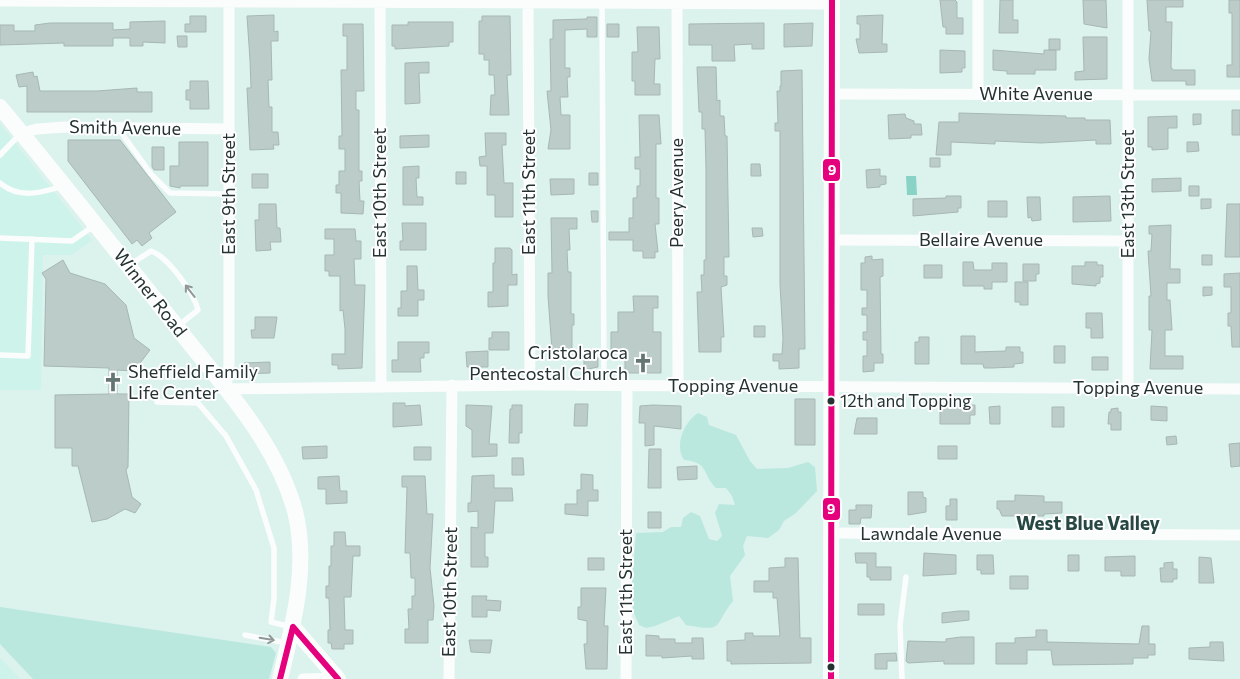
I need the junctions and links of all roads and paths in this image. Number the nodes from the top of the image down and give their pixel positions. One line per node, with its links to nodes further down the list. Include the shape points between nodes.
1 (22, 0): 4 (street); 5 (street)
2 (978, 0): 12 (street)
3 (1128, 0): 14 (street, East 13th Street)
4 (0, 1)
5 (229, 1): 6 (street); 18 (street, East 9th Street)
6 (304, 1): 7 (street)
7 (380, 1): 8 (street); 37 (street, East 10th Street)
8 (528, 1): 9 (street); 33 (street, East 11th Street)
9 (600, 2): 10 (street); 34 (lane)
10 (677, 2): 11 (street); 36 (street, Peery Avenue)
11 (832, 2): 13 (street)
12 (978, 93): 13 (street, White Avenue); 14 (street, White Avenue)
13 (832, 94): 27 (street)
14 (1128, 94): 15 (street, White Avenue); 28 (street, East 13th Street)
15 (1240, 96)
16 (0, 107): 19 (street, Winner Road)
17 (118, 128): 18 (street, Smith Avenue); 19 (street, Smith Avenue, via 65,127); 23 (lane, via 151,174 170,193)
18 (229, 129): 23 (street, East 9th Street)
19 (22, 133): 20 (lane); 22 (street, Winner Road)
20 (0, 155)
21 (0, 183): 22 (lane, via 18,193 43,192)
22 (65, 186): 24 (street, Winner Road)
23 (229, 194): 40 (street, East 9th Street, via 229,364)
24 (96, 225): 26 (lane, via 72,241); 29 (street, Winner Road)
25 (0, 238): 26 (lane)
26 (32, 239): 31 (lane, via 28,356)
27 (833, 240): 28 (street, Bellaire Avenue); 38 (street)
28 (1129, 241): 39 (street, East 13th Street)
29 (128, 266): 30 (street, Winner Road); 30 (lane, one-way to 29, via 198,310 196,299 160,254 152,251)
30 (177, 328): 40 (street, Winner Road)
31 (0, 356)
32 (452, 385): 33 (street, Topping Avenue); 37 (street, Topping Avenue); 53 (street, East 10th Street)
33 (530, 385): 34 (street, Topping Avenue)
34 (604, 385): 35 (street, Topping Avenue)
35 (627, 385): 36 (street, Topping Avenue); 54 (street, East 11th Street)
36 (678, 385): 38 (street, Topping Avenue)
37 (381, 386): 40 (street, Topping Avenue)
38 (832, 387): 39 (street, Topping Avenue); 43 (street)
39 (1128, 388): 41 (street, Topping Avenue)
40 (226, 389): 46 (street, Winner Road, via 270,453 295,512 300,572 298,605)
41 (1240, 389)
42 (157, 402): 46 (lane, via 198,402 226,436 256,490 274,548 271,622)
43 (832, 533): 44 (street, Lawndale Avenue); 55 (street)
44 (1240, 535)
45 (906, 577): 56 (lane, via 900,625)
46 (292, 627): 48 (street); 49 (street)
47 (244, 635): 48 (lane, one-way to 48)
48 (289, 643): 50 (street)
49 (337, 678): 52 (street)
50 (280, 679)
51 (303, 679): 52 (street)
52 (310, 679)
53 (449, 679)
54 (626, 679)
55 (830, 679)
56 (902, 679)

